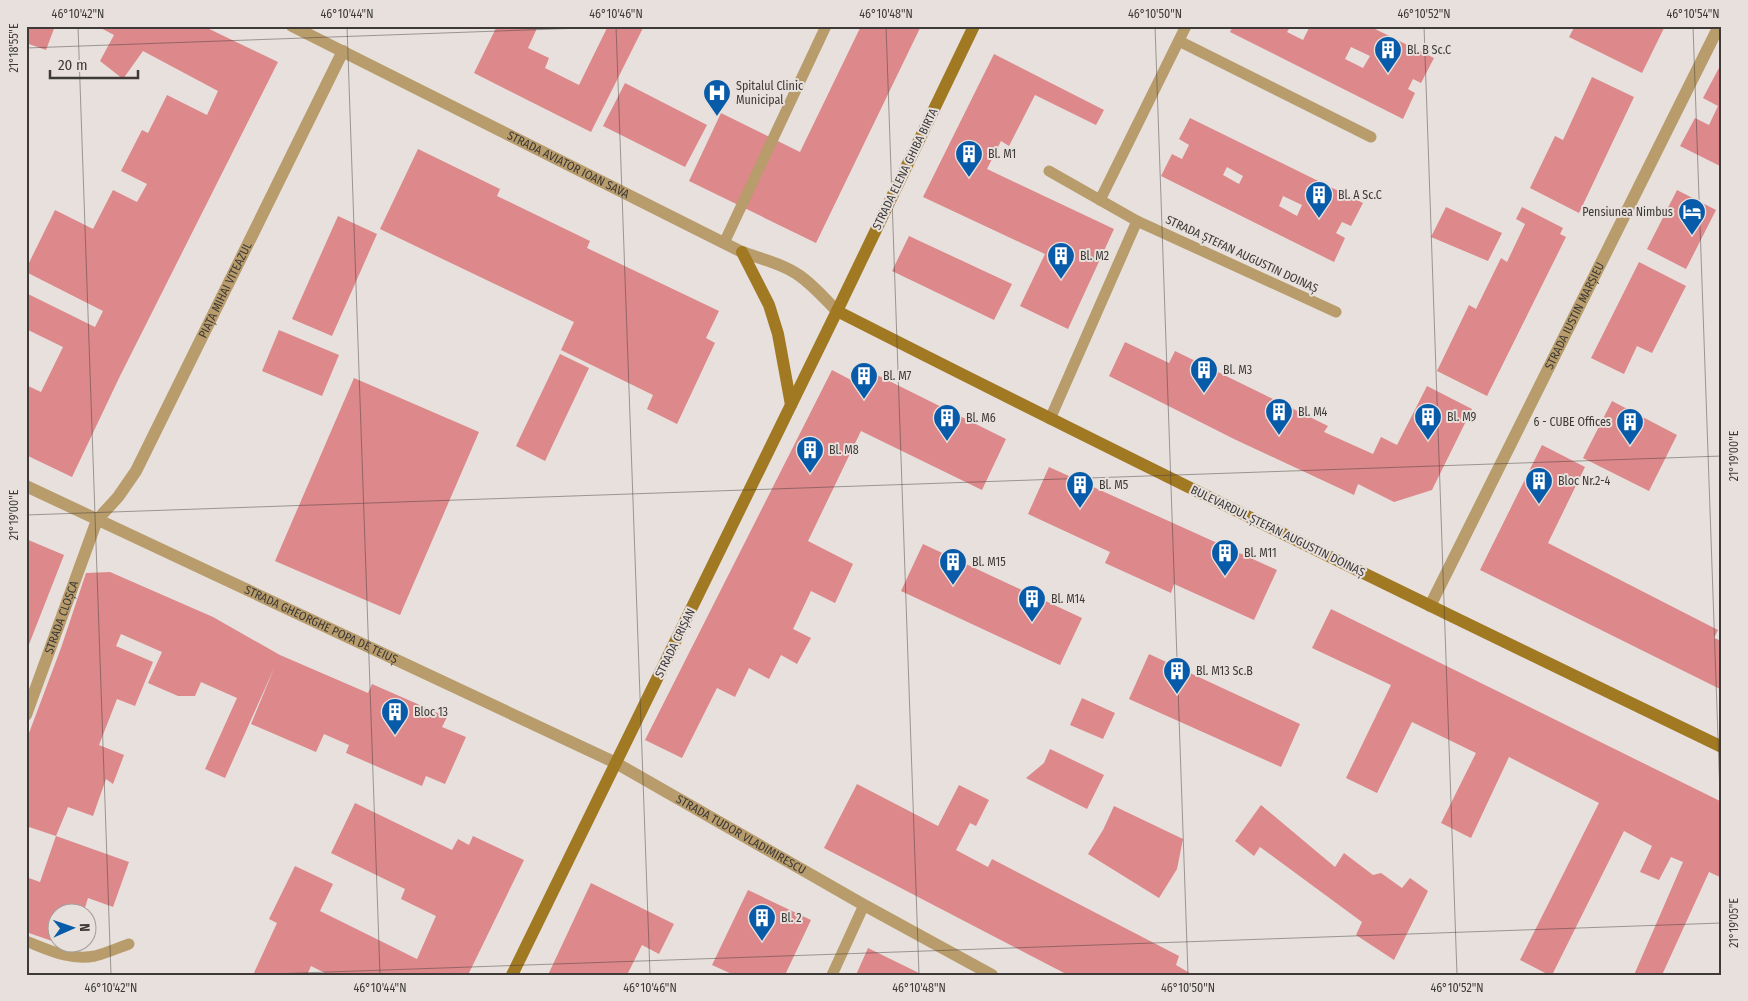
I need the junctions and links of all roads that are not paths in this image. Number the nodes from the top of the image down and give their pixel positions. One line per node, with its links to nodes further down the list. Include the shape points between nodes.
1 (292, 26): 7 (street, STRADA AVIATOR IOAN SAVA)
2 (826, 26): 12 (lane)
3 (974, 26): 14 (main road, STRADA ELENA GHIBA BIRTA)
4 (1186, 26): 6 (lane)
5 (1719, 26): 20 (street, STRADA IUSTIN MARȘIEU)
6 (1179, 42): 8 (lane); 10 (lane)
7 (343, 51): 12 (street, STRADA AVIATOR IOAN SAVA); 19 (street, PIAȚA MIHAI VITEAZUL, via 136,470)
8 (1371, 137)
9 (1049, 172): 10 (lane, STRADA ȘTEFAN AUGUSTIN DOINAȘ)
10 (1100, 200): 11 (lane, STRADA ȘTEFAN AUGUSTIN DOINAȘ)
11 (1138, 221): 15 (lane, STRADA ȘTEFAN AUGUSTIN DOINAȘ); 17 (lane)
12 (724, 243): 13 (street, STRADA AVIATOR IOAN SAVA)
13 (742, 252): 14 (street, STRADA AVIATOR IOAN SAVA, via 799,275); 16 (main road, via 769,305 778,334)
14 (837, 311): 16 (main road, STRADA CRIȘAN); 17 (main road, BULEVARDUL ȘTEFAN AUGUSTIN DOINAȘ)
15 (1336, 312)
16 (791, 405): 23 (main road, STRADA CRIȘAN)
17 (1050, 419): 20 (main road, BULEVARDUL ȘTEFAN AUGUSTIN DOINAȘ)
18 (26, 486): 19 (street, STRADA GHEORGHE POPA DE TEIUȘ)
19 (97, 520): 21 (street, STRADA CLOȘCA); 23 (street, STRADA GHEORGHE POPA DE TEIUȘ)
20 (1430, 606): 22 (main road, BULEVARDUL ȘTEFAN AUGUSTIN DOINAȘ)
21 (26, 715)
22 (1722, 746)
23 (616, 763): 24 (street, STRADA TUDOR VLADIMIRESCU); 27 (main road, STRADA CRIȘAN)
24 (864, 905): 28 (lane); 29 (street, STRADA TUDOR VLADIMIRESCU)
25 (26, 941): 26 (lane, via 66,956 80,957 96,956)
26 (130, 944)
27 (512, 975)
28 (832, 975)
29 (992, 975)

